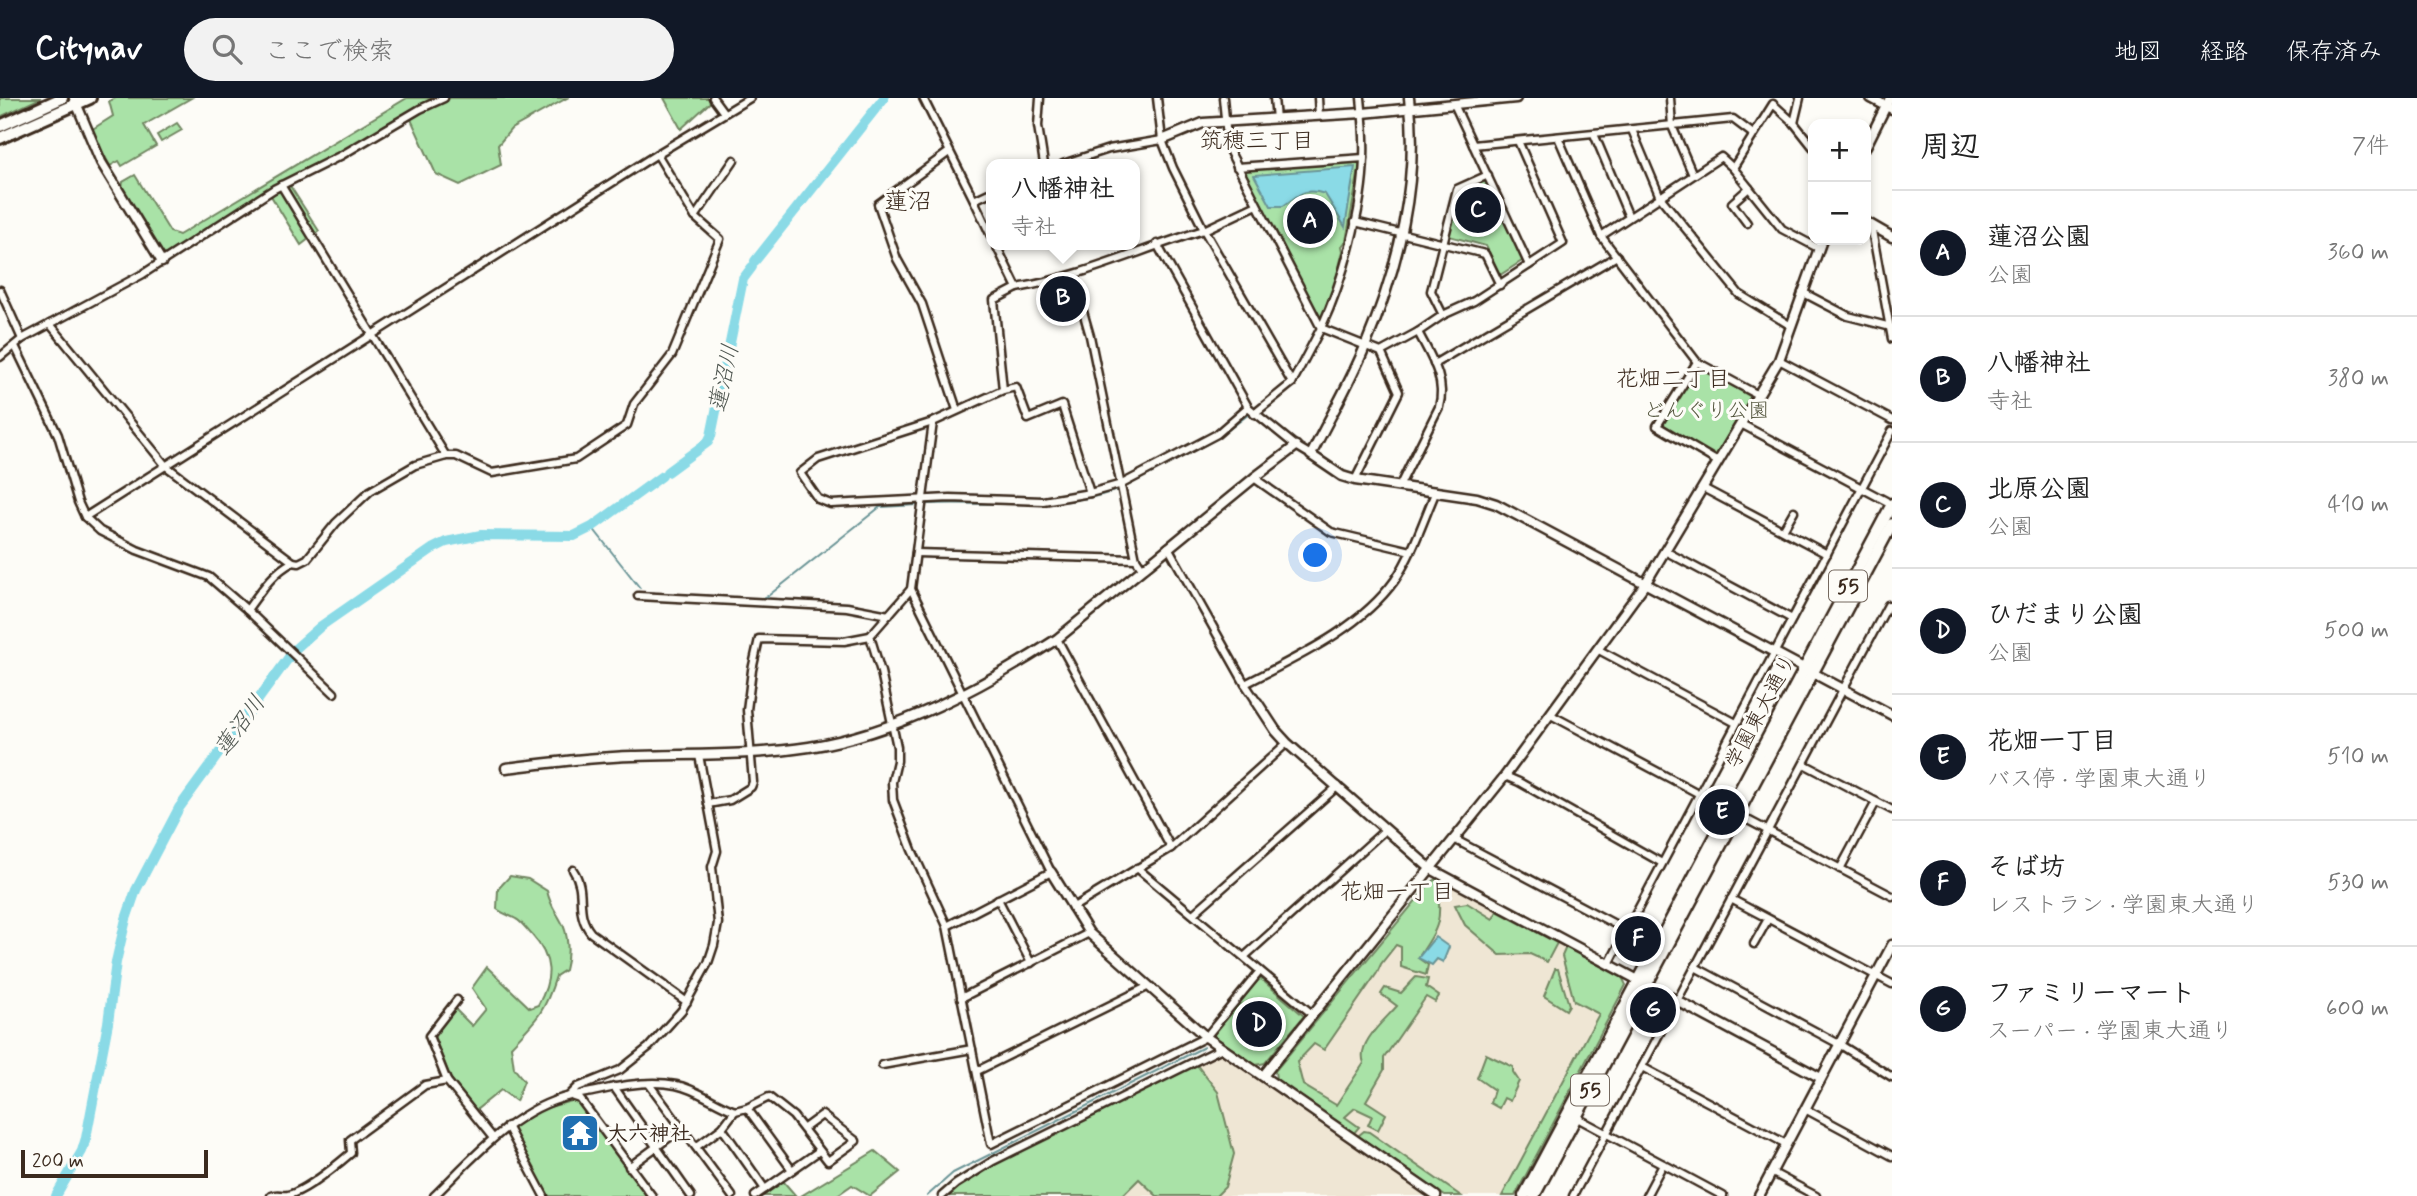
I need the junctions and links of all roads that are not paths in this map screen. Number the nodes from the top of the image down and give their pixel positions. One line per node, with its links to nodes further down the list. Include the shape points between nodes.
1 (62, 98): 28 (highway)
2 (90, 98): 18 (highway)
3 (444, 98): 50 (street)
4 (713, 98): 22 (street)
5 (750, 98): 22 (street)
6 (923, 98): 40 (street)
7 (1040, 98): 43 (street)
8 (1157, 98): 36 (street)
9 (1223, 98): 26 (street)
10 (1275, 98): 25 (street)
11 (1318, 98): 24 (street)
12 (1362, 98): 23 (street)
13 (1409, 98): 21 (street)
14 (1516, 98): 19 (street)
15 (1670, 98): 29 (street)
16 (1800, 98): 27 (street)
17 (1871, 98): 20 (street)
18 (75, 100): 35 (highway); 73 (street, via 101,162)
19 (1454, 104): 21 (street); 39 (street)
20 (1889, 104): 34 (street)
21 (1411, 108): 23 (street); 63 (street, via 1412,172)
22 (724, 113): 41 (street)
23 (1363, 113): 24 (street); 42 (street)
24 (1320, 116): 25 (street)
25 (1276, 119): 26 (street)
26 (1225, 122): 36 (street, via 1192,126); 46 (street, via 1228,148)
27 (1794, 123): 32 (street, via 1773,104); 38 (street)
28 (0, 126)
29 (1672, 126): 30 (street); 32 (street, via 1733,119); 49 (street)
30 (1632, 130): 31 (street); 53 (street)
31 (1594, 134): 33 (street); 57 (street)
32 (1753, 134): 47 (street)
33 (1558, 137): 37 (street); 64 (street)
34 (1871, 137)
35 (0, 138)
36 (1162, 139): 44 (street); 62 (street)
37 (1518, 141): 39 (street); 74 (street, via 1563,243)
38 (1808, 141)
39 (1473, 145): 48 (street)
40 (949, 152): 54 (street); 100 (street, via 878,204 897,259 922,304)
41 (657, 154): 56 (street); 86 (street)
42 (1364, 158): 46 (street); 58 (street)
43 (1043, 159)
44 (1078, 159)
45 (734, 160): 56 (street)
46 (1237, 167): 55 (street)
47 (1733, 168): 49 (street, via 1721,158); 51 (street)
48 (1488, 175): 68 (street, via 1457,189); 74 (street)
49 (1693, 175): 53 (street)
50 (281, 185): 73 (street); 86 (street)
51 (1749, 188): 59 (street, via 1732,203); 67 (street, via 1782,229)
52 (986, 194): 54 (street)
53 (1660, 197): 57 (street); 82 (street, via 1739,294)
54 (974, 200): 60 (street)
55 (1257, 205): 62 (street); 84 (street)
56 (695, 217): 108 (street, via 720,239 673,355 634,404 627,425 576,459 492,472 462,457)
57 (1629, 217): 64 (street)
58 (1355, 222): 63 (street); 84 (street, via 1335,298)
59 (1747, 223)
60 (986, 225)
61 (1871, 226): 66 (street)
62 (1204, 230): 69 (street); 96 (street)
63 (1401, 233): 68 (street); 89 (street)
64 (1601, 236): 72 (street)
65 (1871, 237): 83 (street)
66 (1892, 237)
67 (1808, 239)
68 (1444, 243): 76 (street, via 1485,254); 80 (street, via 1431,291)
69 (1157, 244): 75 (street); 99 (street)
70 (1820, 245): 79 (street)
71 (998, 250): 77 (street)
72 (1617, 256): 94 (street); 95 (street)
73 (162, 262): 81 (street)
74 (1529, 265): 76 (street)
75 (1073, 276): 77 (street); 113 (street)
76 (1500, 285): 80 (street)
77 (1017, 288): 97 (street, via 994,300)
78 (0, 290): 88 (street)
79 (1802, 292): 82 (street); 83 (street, via 1848,316)
80 (1443, 315): 85 (street)
81 (50, 324): 88 (street); 110 (street)
82 (1791, 326): 93 (street)
83 (1891, 327): 87 (street)
84 (1321, 328): 89 (street); 96 (street)
85 (1418, 332): 91 (street); 95 (street)
86 (372, 336): 108 (street); 110 (street)
87 (1892, 338)
88 (22, 339): 90 (street)
89 (1366, 345): 91 (street); 107 (street)
90 (15, 346): 92 (street); 122 (street, via 58,435)
91 (1381, 352): 112 (street, via 1399,392)
92 (0, 357)
93 (1779, 360): 98 (street); 102 (street)
94 (1697, 362): 98 (street); 109 (street, via 1657,426)
95 (1434, 364): 114 (street, via 1442,383 1439,407)
96 (1292, 383): 101 (street)
97 (1003, 390): 100 (street); 118 (street, via 1016,387 1028,419 1062,405)
98 (1758, 395): 104 (street)
99 (1248, 407): 101 (street); 113 (street, via 1217,434)
100 (957, 410): 103 (street)
101 (1254, 414): 106 (street)
102 (1892, 420)
103 (933, 422): 119 (street); 119 (street, via 818,459 800,473 818,499 831,504)
104 (1741, 424): 109 (street); 116 (street)
105 (1892, 432): 116 (street)
106 (1296, 446): 107 (street); 111 (street)
107 (1311, 454): 112 (street)
108 (446, 456): 131 (street, via 415,464 370,491 307,559)
109 (1718, 462): 115 (street)
110 (166, 466): 122 (street); 131 (street)
111 (1254, 478): 125 (street); 126 (street, via 1331,532)
112 (1355, 480): 114 (street)
113 (1122, 484): 118 (street); 130 (street)
114 (1399, 487): 117 (street)
115 (1703, 488): 124 (street); 127 (street)
116 (1862, 488): 120 (street); 129 (street)
117 (1436, 491): 126 (street); 133 (street, via 1496,504)
118 (1090, 493): 119 (street, via 1042,501)
119 (922, 500): 128 (street)
120 (1889, 503): 145 (main road, 学園東大通り / 55)
121 (1794, 511): 124 (street)
122 (86, 517): 138 (street, via 100,531 137,550 209,577)
123 (1892, 524): 145 (main road, 学園東大通り / 55)
124 (1783, 530): 129 (street)
125 (1168, 547): 132 (street); 146 (street)
126 (1410, 551): 146 (street, via 1394,580 1341,631)
127 (1665, 551): 133 (street); 140 (street)
128 (916, 553): 130 (street); 134 (street)
129 (1827, 554): 140 (street)
130 (1136, 559): 132 (street)
131 (293, 562): 138 (street, via 282,567)
132 (1142, 568): 142 (street)
133 (1645, 584): 143 (street); 144 (street)
134 (911, 589): 139 (street); 149 (street)
135 (638, 596): 139 (street, via 847,607)
136 (1892, 597): 137 (street)
137 (1890, 605): 147 (street)
138 (247, 610): 148 (street)
139 (889, 615): 141 (street)
140 (1792, 619): 144 (street)
141 (870, 636): 154 (street); 156 (street, via 844,641 759,639 748,702)
142 (1057, 639): 149 (street); 171 (street)
143 (1597, 649): 151 (street); 153 (street)
144 (1774, 653): 145 (street); 153 (street)
145 (1808, 671): 147 (street); 195 (main road, 学園東大通り / 55)
146 (1245, 684): 150 (street)
147 (1843, 689): 152 (street); 158 (street)
148 (334, 693)
149 (962, 694): 154 (street); 177 (street)
150 (1257, 702): 155 (street)
151 (1550, 715): 160 (street); 162 (street)
152 (1892, 715)
153 (1736, 723): 162 (street)
154 (891, 726): 156 (street, via 812,747); 184 (street, via 897,761 893,800)
155 (1287, 743): 161 (street); 171 (street)
156 (750, 754): 157 (street); 164 (street, via 751,787 730,800)
157 (699, 755): 159 (street, via 585,759); 164 (street)
158 (1804, 764): 163 (street); 169 (street)
159 (506, 768)
160 (1505, 776): 170 (street); 172 (street)
161 (1338, 786): 168 (street); 182 (street)
162 (1699, 793): 165 (street); 172 (street)
163 (1876, 802): 166 (street); 175 (street)
164 (708, 804): 201 (street, via 717,851 712,867 718,923 708,963)
165 (1724, 807)
166 (1892, 810)
167 (1742, 817): 169 (street)
168 (1386, 829): 174 (street); 189 (street)
169 (1768, 830): 175 (street); 180 (street)
170 (1454, 839): 174 (street); 185 (street)
171 (1171, 848): 173 (street)
172 (1662, 863): 185 (street)
173 (1138, 868): 181 (street); 182 (street)
174 (1431, 869): 191 (street); 202 (street)
175 (1840, 869): 178 (street)
176 (573, 870): 201 (street, via 581,894 582,922 591,933)
177 (1051, 872): 179 (street); 181 (street)
178 (1892, 896)
179 (998, 899): 184 (street); 190 (street)
180 (1731, 899): 183 (street); 192 (street)
181 (1072, 908): 186 (street)
182 (1193, 914): 189 (street)
183 (1768, 919): 187 (street); 194 (street)
184 (947, 926): 198 (street)
185 (1626, 930): 191 (street)
186 (1089, 933): 190 (street); 197 (street)
187 (1754, 944)
188 (1892, 945): 194 (street)
189 (1244, 957): 193 (street)
190 (1031, 963): 198 (street)
191 (1609, 964): 195 (street)
192 (1695, 967): 200 (street); 204 (street)
193 (1260, 971): 202 (street); 203 (street)
194 (1875, 976): 196 (street); 204 (street)
195 (1643, 982): 200 (street); 246 (main road, 学園東大通り / 55); 247 (main road, 学園東大通り / 55)
196 (1892, 984)
197 (1147, 986): 203 (street); 209 (street)
198 (961, 998): 206 (street)
199 (457, 1000): 213 (street, via 429,1036)
200 (1677, 1000): 208 (street); 212 (street)
201 (687, 1002): 216 (street, via 635,1059)
202 (1312, 1014): 210 (street)
203 (1206, 1037): 205 (street); 209 (street, via 991,1144)
204 (1839, 1044): 211 (street); 212 (street)
205 (1222, 1048): 210 (street); 244 (street, via 993,1161)
206 (972, 1049): 207 (street); 209 (street)
207 (882, 1065)
208 (1642, 1067): 225 (street); 227 (street)
209 (977, 1071)
210 (1263, 1076): 245 (street)
211 (1892, 1077)
212 (1821, 1078): 218 (street)
213 (447, 1081): 226 (street); 237 (street, via 425,1085 363,1129 350,1140 351,1153 326,1174 287,1195)
214 (649, 1084): 215 (street); 219 (street, via 690,1089); 222 (street)
215 (614, 1087): 216 (street); 228 (street)
216 (569, 1096): 221 (street); 233 (street, via 580,1099)
217 (747, 1108): 219 (street); 224 (street, via 769,1097); 234 (street)
218 (1805, 1109): 227 (street); 231 (street)
219 (735, 1111): 223 (street)
220 (1581, 1120): 225 (street)
221 (508, 1126): 226 (street); 239 (street)
222 (682, 1128): 228 (street); 229 (street)
223 (722, 1128): 229 (street); 236 (street)
224 (803, 1129): 230 (street); 230 (street, via 822,1115 856,1141 828,1161)
225 (1606, 1134): 232 (street); 248 (street)
226 (493, 1138): 238 (street)
227 (1786, 1144): 235 (street)
228 (656, 1147): 233 (street); 241 (street)
229 (696, 1147): 242 (street)
230 (819, 1151): 234 (street)
231 (1892, 1156)
232 (1663, 1164): 249 (street); 250 (street)
233 (629, 1167): 240 (street)
234 (792, 1170): 236 (street)
235 (1771, 1172): 251 (street); 252 (street)
236 (765, 1189): 243 (street)
237 (271, 1196)
238 (434, 1196)
239 (544, 1196)
240 (652, 1196)
241 (691, 1196)
242 (732, 1196)
243 (755, 1196)
244 (942, 1196)
245 (1436, 1196)
246 (1524, 1196)
247 (1534, 1196)
248 (1573, 1196)
249 (1646, 1196)
250 (1723, 1196)
251 (1759, 1196)
252 (1816, 1196)

